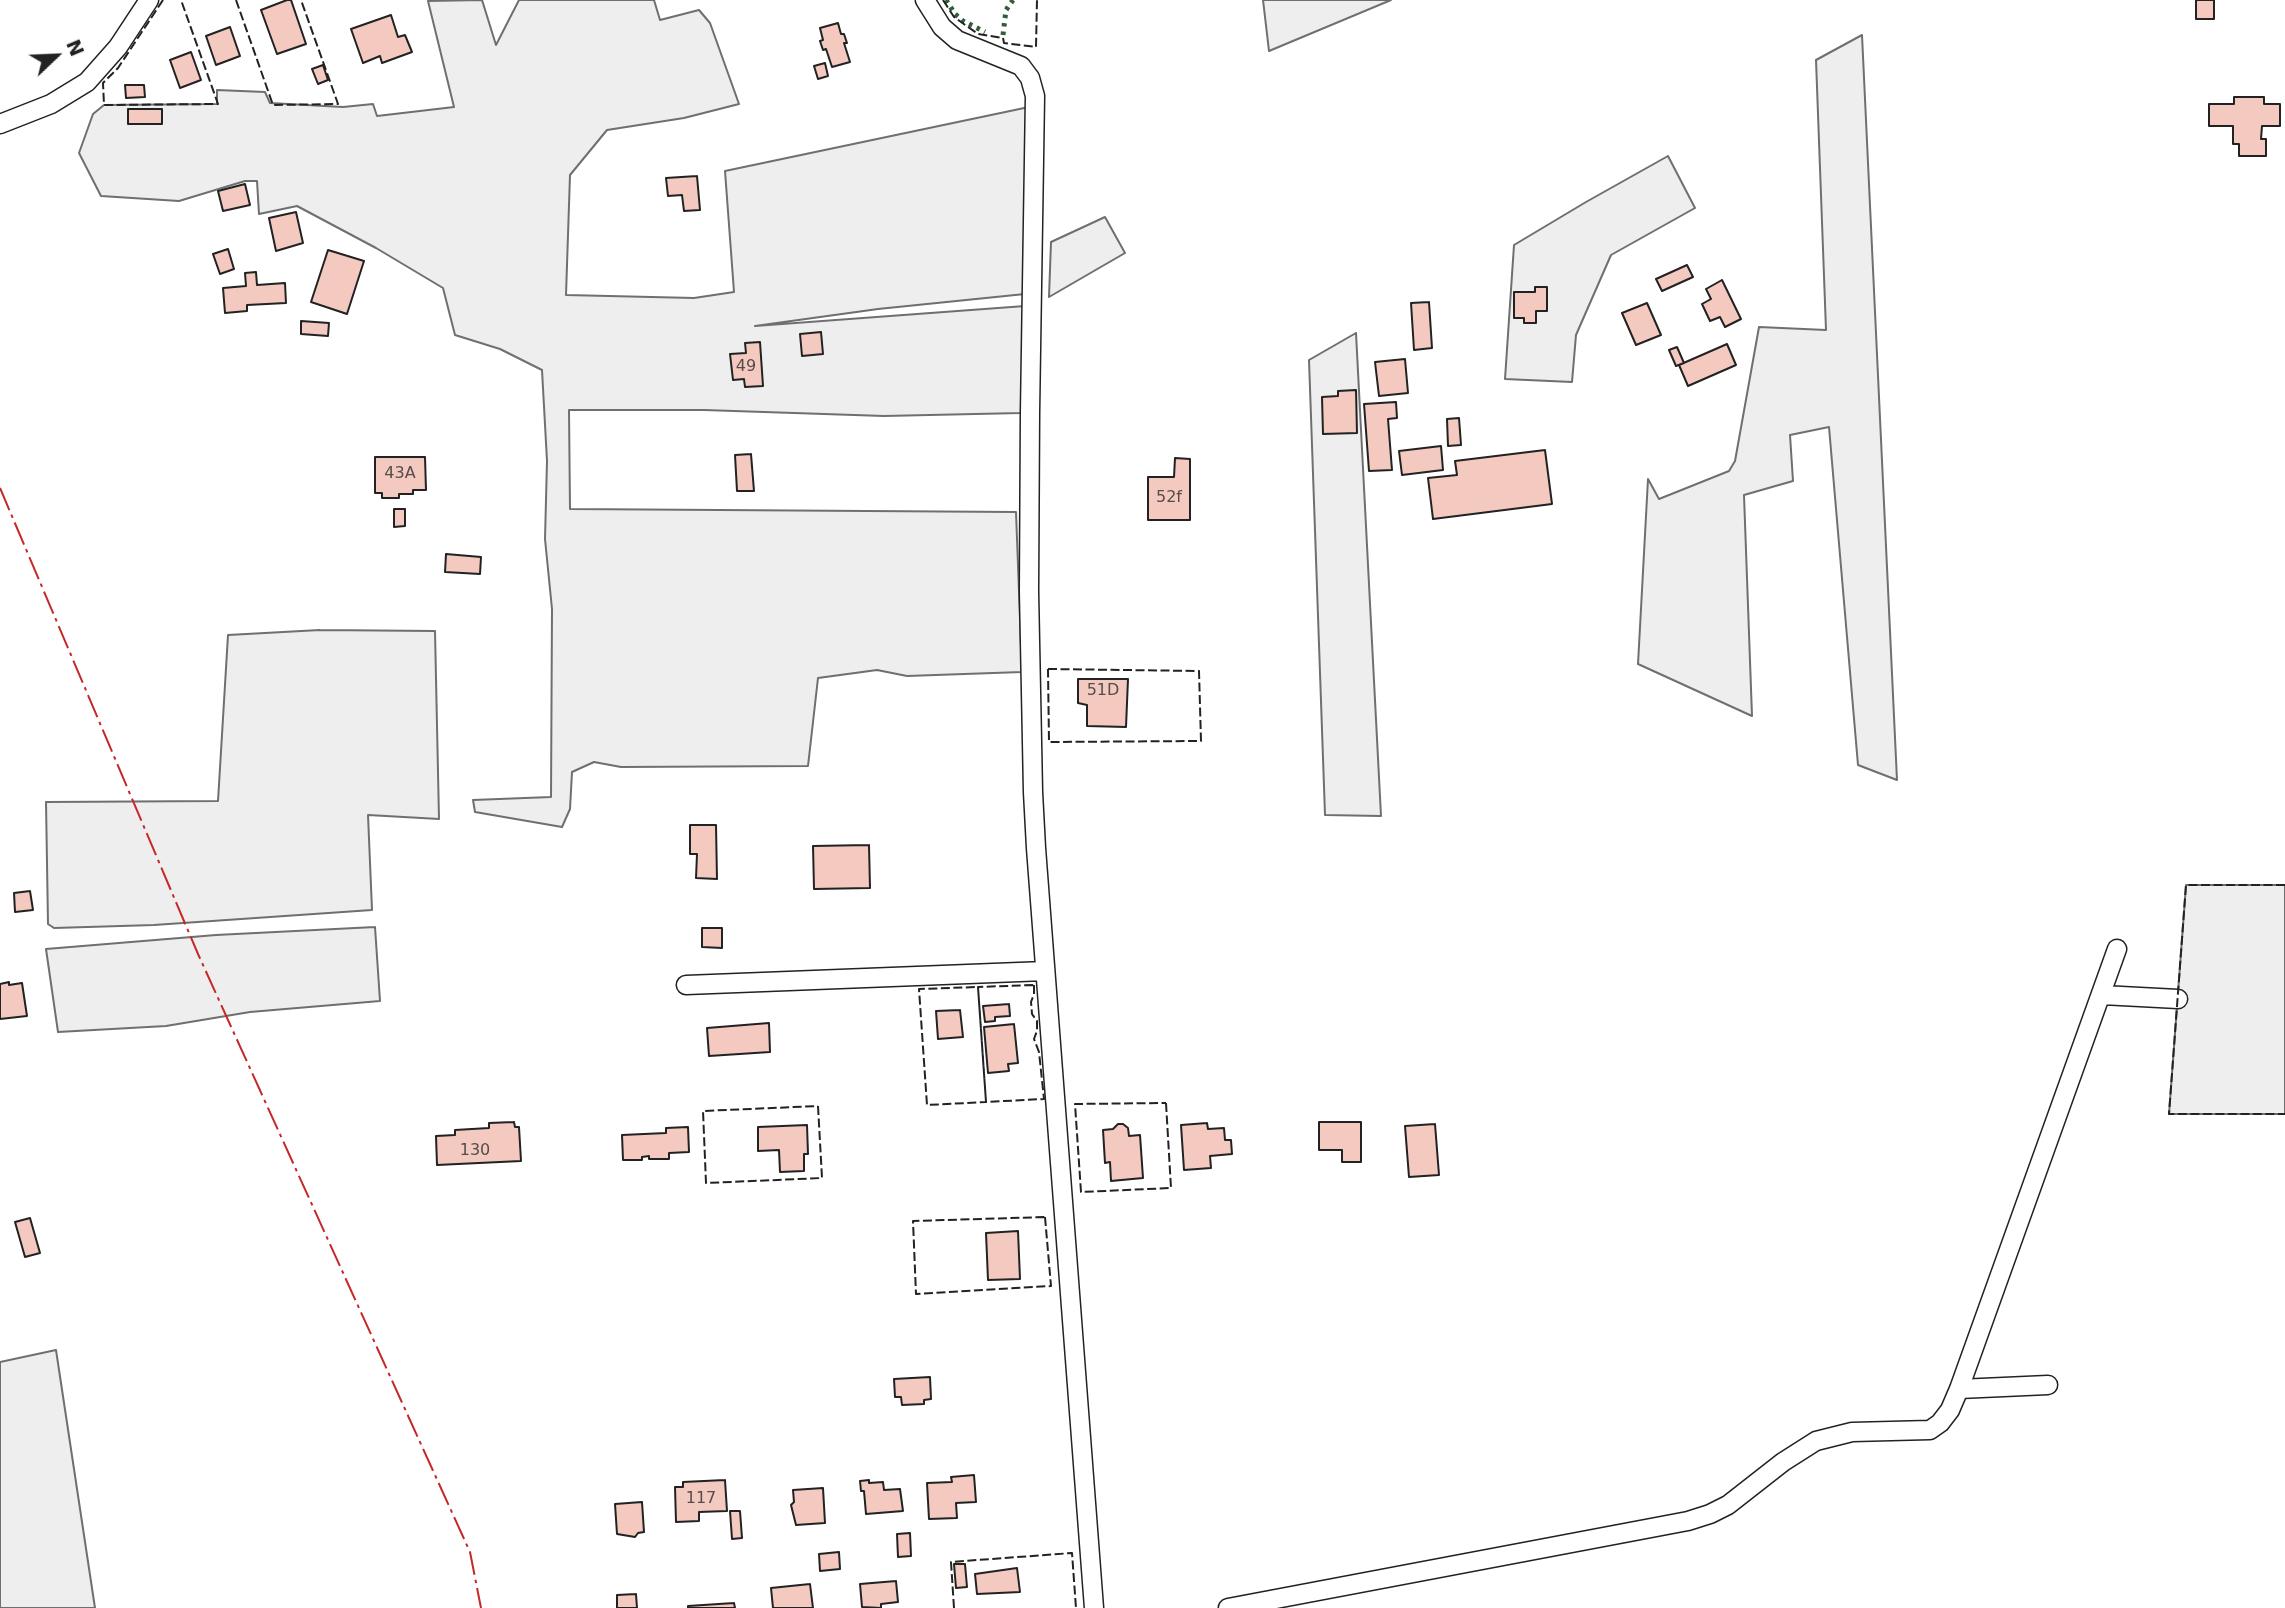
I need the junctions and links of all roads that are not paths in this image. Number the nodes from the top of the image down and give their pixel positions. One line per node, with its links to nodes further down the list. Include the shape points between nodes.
1 (149, 0): 3 (street, via 111,57 87,82 51,104)
2 (925, 0): 5 (street, via 942,27 957,40 1021,65 1035,96 1029,591 1034,820)
3 (0, 124)
4 (2117, 949): 7 (street)
5 (1045, 971): 6 (street); 11 (street)
6 (686, 985)
7 (2102, 995): 8 (street); 10 (street)
8 (2178, 999)
9 (2048, 1385): 10 (street)
10 (1959, 1389): 12 (street, via 1950,1410 1930,1430 1852,1432 1816,1441 1710,1514)
11 (1094, 1608)
12 (1228, 1608)

